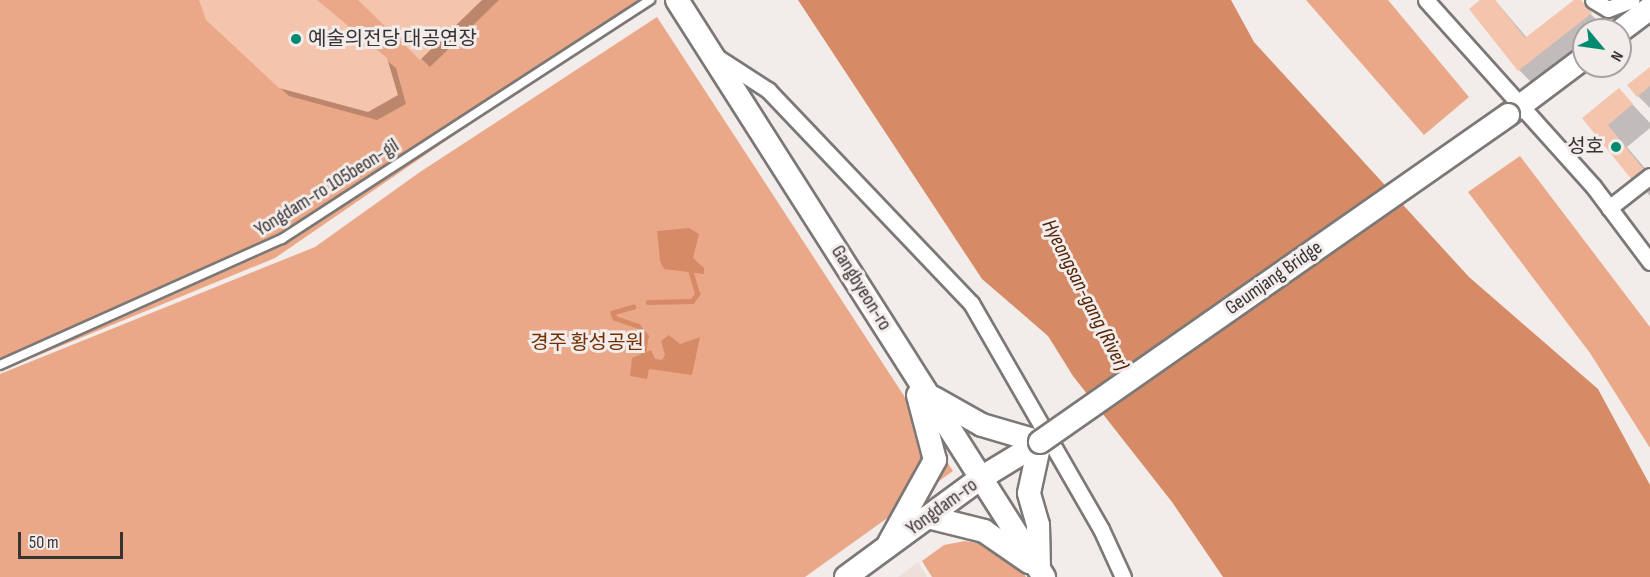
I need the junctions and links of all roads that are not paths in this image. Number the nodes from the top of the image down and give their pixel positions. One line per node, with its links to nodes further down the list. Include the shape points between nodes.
1 (651, 0): 15 (lane, Yongdam-ro 105beon-gil, via 282,239)
2 (677, 0): 8 (main road, Gangbyeon-ro)
3 (1426, 0): 10 (street)
4 (1593, 0): 5 (street, via 1608,9)
5 (1631, 0)
6 (1650, 8): 7 (main road)
7 (1632, 22)
8 (713, 55): 14 (main road, Gangbyeon-ro); 23 (street, via 768,90 971,303 1101,529)
9 (1572, 67): 10 (main road)
10 (1514, 111): 12 (street); 17 (main road, Geumjang Bridge, bridge)
11 (1650, 176): 12 (street)
12 (1609, 208): 13 (street)
13 (1650, 262)
14 (905, 358): 16 (main road, Gangbyeon-ro); 20 (main road, via 925,414 935,460)
15 (0, 364)
16 (927, 393): 17 (main road, via 982,424); 18 (main road, Gangbyeon-ro)
17 (1040, 442): 18 (main road, Yongdam-ro); 21 (main road, via 1029,493 1038,525)
18 (981, 478): 19 (main road, Yongdam-ro); 21 (main road, Gangbyeon-ro)
19 (928, 517): 20 (main road, Yongdam-ro); 21 (main road, via 984,531)
20 (887, 547): 22 (main road, Yongdam-ro)
21 (1041, 573)
22 (846, 577)
23 (1123, 577)

